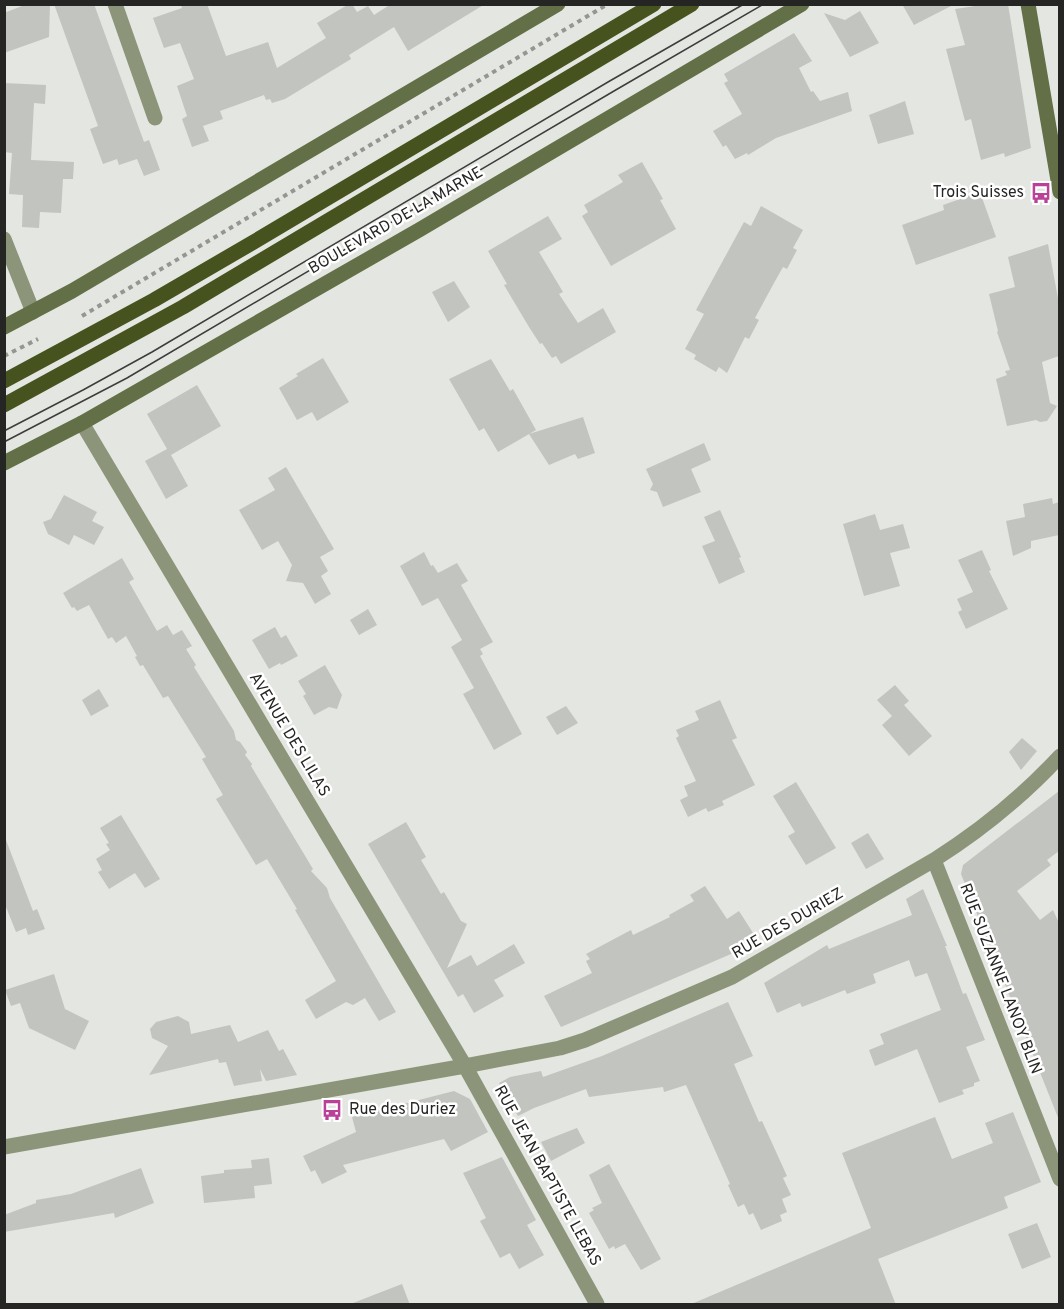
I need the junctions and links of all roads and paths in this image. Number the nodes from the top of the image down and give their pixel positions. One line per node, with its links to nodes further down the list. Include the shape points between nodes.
1 (115, 4): 8 (street)
2 (558, 4): 11 (street)
3 (608, 4): 12 (path)
4 (654, 4): 16 (main road, via 242,249)
5 (692, 4): 17 (main road, BOULEVARD DE LA MARNE, via 183,307)
6 (802, 4): 18 (street, BOULEVARD DE LA MARNE)
7 (1028, 4): 9 (street)
8 (155, 118)
9 (1059, 192)
10 (4, 239): 11 (street)
11 (33, 312): 13 (street)
12 (72, 321)
13 (4, 327)
14 (44, 336): 15 (path)
15 (4, 356)
16 (4, 381)
17 (4, 405)
18 (82, 423): 19 (street, BOULEVARD DE LA MARNE); 22 (street, AVENUE DES LILAS)
19 (4, 463)
20 (1059, 756): 21 (street, RUE DES DURIEZ, via 1014,800)
21 (934, 860): 22 (street, RUE DES DURIEZ, via 761,961 700,991 585,1041); 24 (street, RUE SUZANNE LANOY BLIN)
22 (465, 1066): 23 (street, RUE DES DURIEZ); 25 (street, RUE JEAN BAPTISTE LEBAS)
23 (4, 1147)
24 (1059, 1179)
25 (597, 1305)

